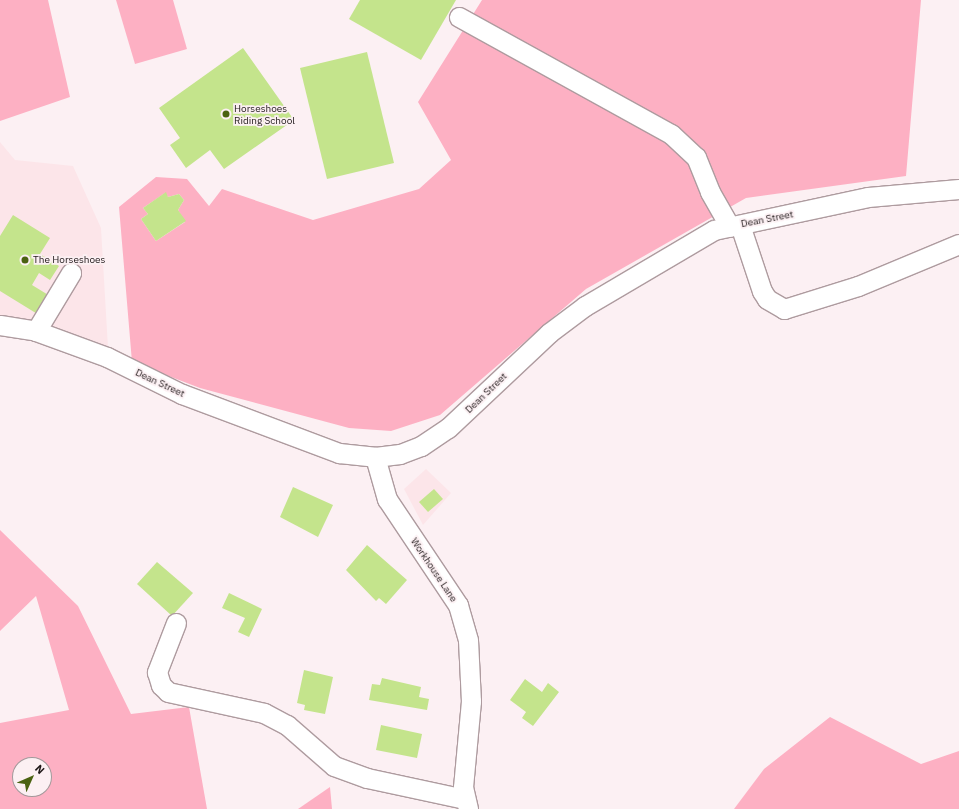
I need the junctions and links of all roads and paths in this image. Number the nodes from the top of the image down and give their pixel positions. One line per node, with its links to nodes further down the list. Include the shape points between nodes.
1 (459, 17): 3 (street, via 672,134 696,157 710,192)
2 (959, 189): 3 (street, Dean Street, via 868,197)
3 (735, 226): 4 (street, via 767,300 784,309 858,286); 8 (street, Dean Street, via 714,230 585,306 549,334 467,412 421,446 400,454)
4 (959, 244)
5 (71, 274): 7 (street)
6 (0, 325): 7 (street, Dean Street)
7 (36, 331): 8 (street, Dean Street, via 299,439 339,453)
8 (375, 457): 10 (street, Workhouse Lane, via 387,499 458,605 468,640 472,701 463,787)
9 (176, 623): 10 (street, via 157,672 160,685 168,692 264,713 287,725 334,766 367,778)
10 (466, 804)

